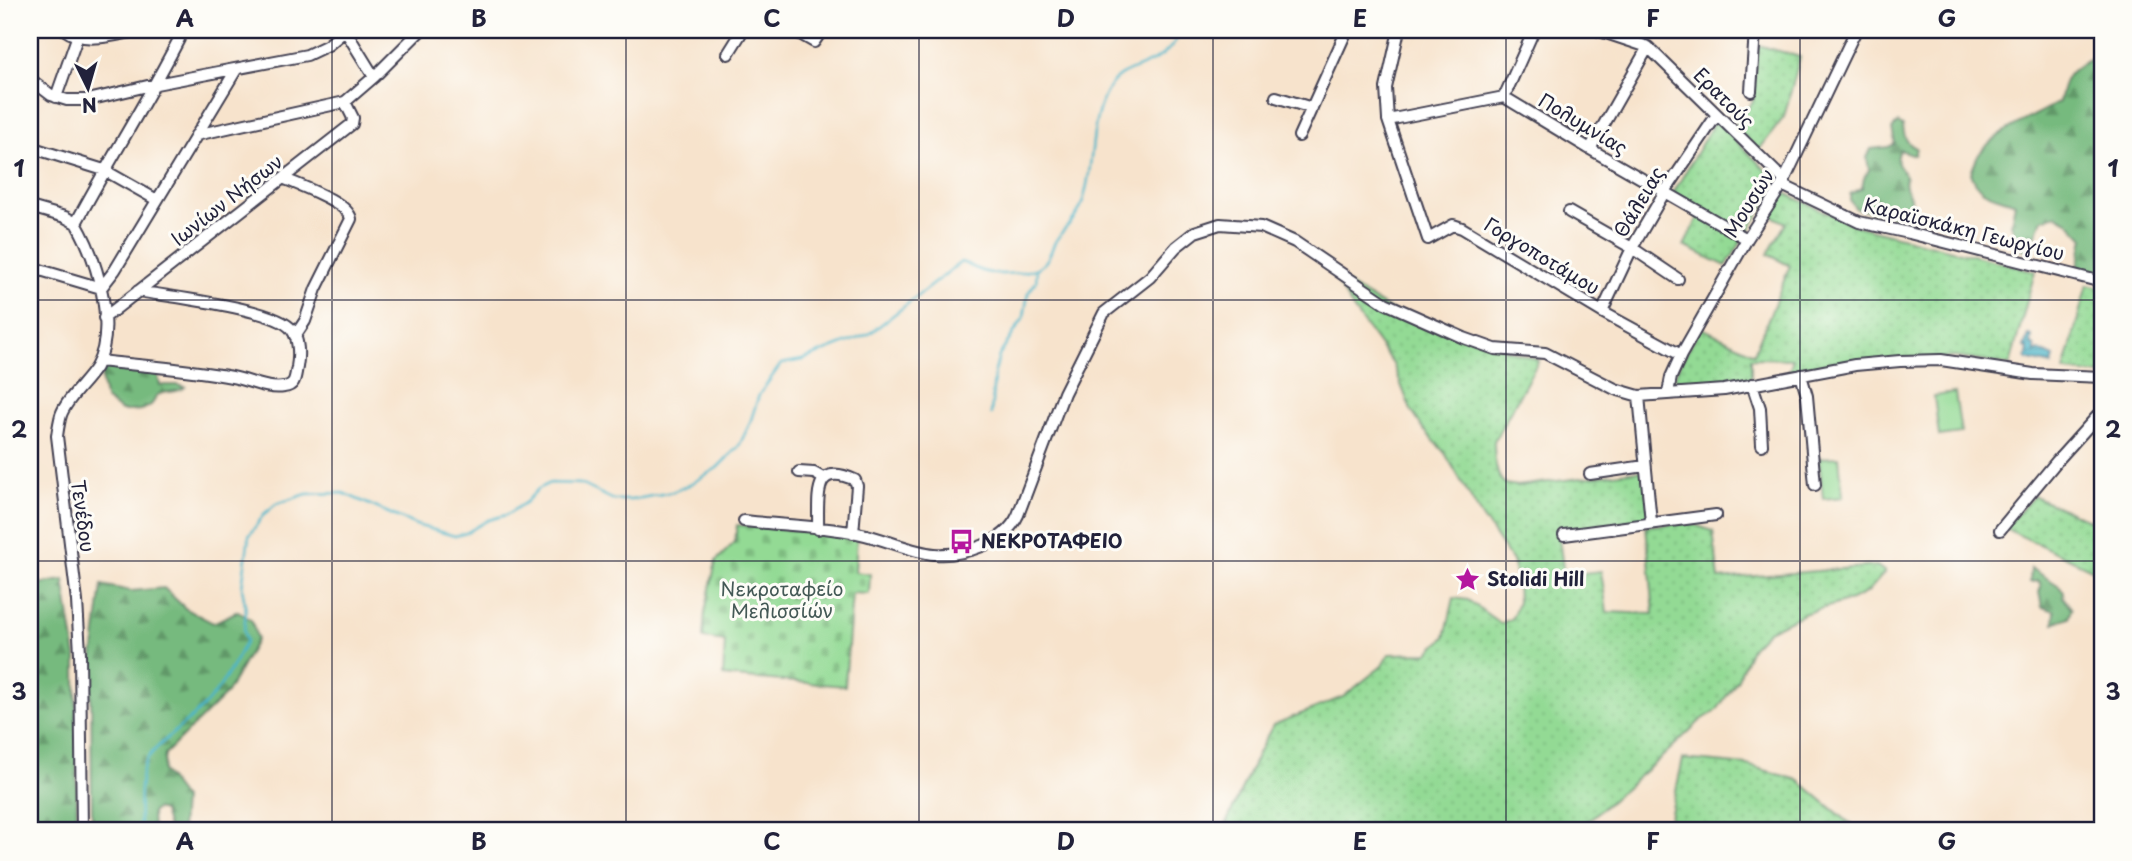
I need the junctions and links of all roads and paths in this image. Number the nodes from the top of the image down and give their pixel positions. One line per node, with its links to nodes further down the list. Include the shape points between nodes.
1 (65, 30): 14 (street)
2 (141, 30): 14 (street, via 96,37)
3 (345, 30): 18 (street, via 317,51); 19 (street)
4 (421, 30): 19 (street)
5 (743, 30): 17 (street)
6 (793, 30): 7 (street, via 814,42)
7 (822, 30)
8 (1347, 30): 27 (street)
9 (1399, 30): 29 (street, Γοργοποτάμου, via 1387,88)
10 (1534, 30): 25 (street)
11 (1597, 30): 16 (street, Ερατούς)
12 (1755, 30): 22 (street)
13 (1856, 30): 36 (street, Μουσών)
14 (79, 33): 23 (street)
15 (179, 39): 21 (street)
16 (1648, 47): 28 (street, Ερατούς); 33 (street)
17 (728, 54)
18 (236, 70): 21 (street); 30 (street)
19 (374, 78): 26 (street)
20 (30, 79): 23 (street)
21 (156, 84): 23 (street, via 88,100); 34 (street)
22 (1751, 91)
23 (56, 97)
24 (1276, 97): 27 (street)
25 (1504, 97): 29 (street); 33 (street, Πολυμνίας)
26 (345, 102): 30 (street); 35 (street, Ιωνίων Νήσων, via 352,124)
27 (1312, 108): 31 (street)
28 (1716, 116): 36 (street, Ερατούς); 37 (street, Θάλειας)
29 (1388, 120): 49 (street, Γοργοποτάμου, via 1428,239 1453,225 1462,228)
30 (196, 135): 38 (street)
31 (1299, 136)
32 (30, 147): 34 (street)
33 (1590, 149): 37 (street, Πολυμνίας)
34 (104, 170): 38 (street); 41 (street)
35 (283, 178): 48 (street, Ιωνίων Νήσων); 51 (street, via 341,205 351,219)
36 (1784, 183): 42 (street, Μουσών); 46 (street, Καραϊσκάκη Γεωργίου, via 1859,222)
37 (1664, 192): 42 (street, Πολυμνίας); 43 (street, Θάλειας)
38 (158, 200): 47 (street)
39 (30, 207): 41 (street)
40 (1569, 212): 43 (street)
41 (76, 223): 47 (street, Τενέδου)
42 (1747, 239): 52 (street, Μουσών)
43 (1632, 248): 45 (street); 49 (street, Θάλειας)
44 (30, 267): 47 (street)
45 (1678, 279)
46 (2102, 282)
47 (101, 288): 50 (street, Τενέδου)
48 (138, 291): 50 (street, Ιωνίων Νήσων); 51 (street, via 268,316 287,325)
49 (1602, 313): 52 (street, Γοργοποτάμου)
50 (104, 318): 53 (street, Τενέδου)
51 (295, 336): 53 (street, via 296,375 292,384 284,387 231,376)
52 (1681, 355): 57 (street, Μουσών)
53 (99, 361): 73 (street, Τενέδου, via 62,413 57,436 78,614)
54 (1801, 375): 55 (street, via 1867,364 1941,360 2033,374); 56 (street); 65 (street)
55 (2102, 377)
56 (1752, 384): 57 (street); 60 (street, via 1760,408)
57 (1668, 393): 58 (street)
58 (1639, 396): 61 (street); 71 (street, via 1615,389 1545,353 1495,349 1464,338 1385,303 1295,242 1261,227 1220,224 1195,232 1150,277 1104,313 1064,393 1012,527 987,545 942,555)
59 (2102, 411): 70 (street)
60 (1762, 445)
61 (1645, 466): 63 (street); 68 (street)
62 (799, 472): 64 (street)
63 (1590, 474)
64 (823, 478): 69 (street); 71 (street, via 836,474 855,480)
65 (1815, 485)
66 (1716, 515): 68 (street)
67 (744, 521): 69 (street)
68 (1651, 522): 72 (street)
69 (818, 529): 71 (street)
70 (2000, 530)
71 (853, 533)
72 (1564, 535)
73 (82, 831)

